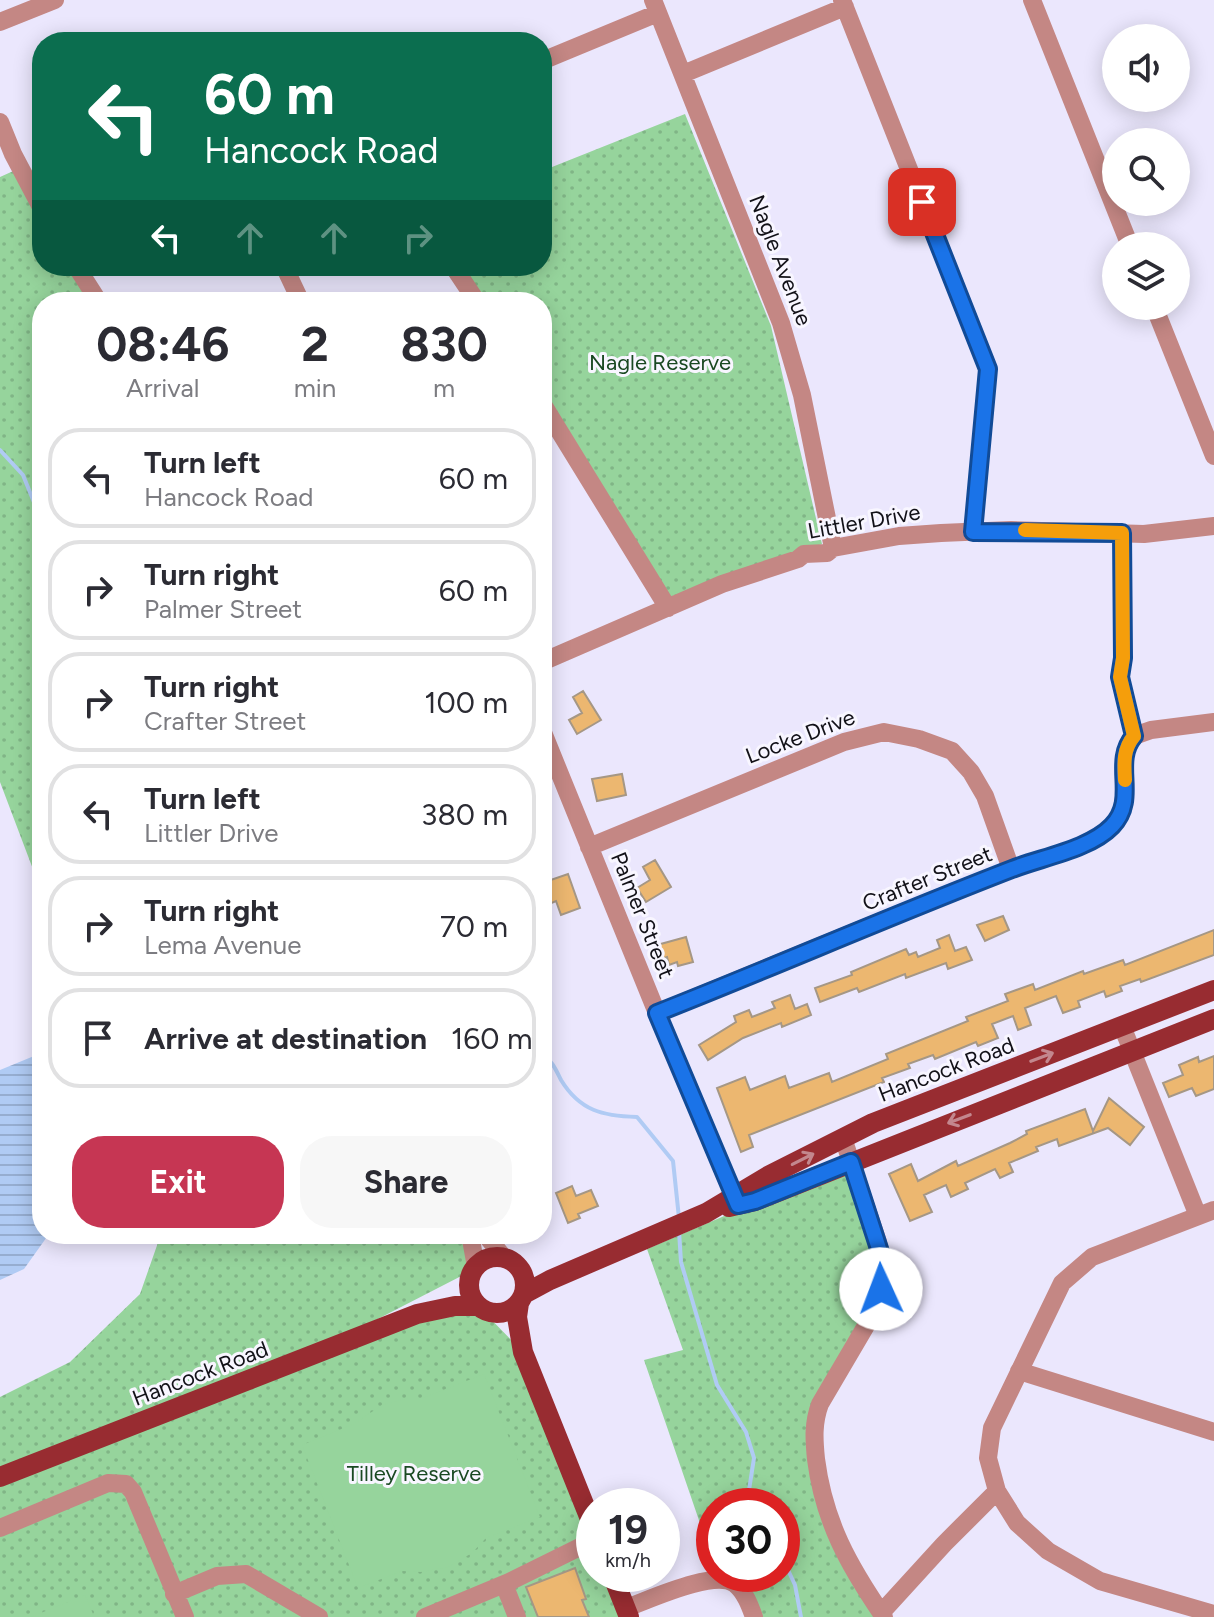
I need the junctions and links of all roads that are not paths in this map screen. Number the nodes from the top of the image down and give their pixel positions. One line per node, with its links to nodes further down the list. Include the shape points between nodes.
1 (55, 0): 5 (street)
2 (1032, 0): 10 (street)
3 (844, 4): 7 (street); 15 (street, via 988,369)
4 (656, 7): 6 (street); 7 (street, Nagle Avenue)
5 (0, 22)
6 (552, 56)
7 (683, 74): 17 (street, Nagle Avenue, via 781,323 802,395)
8 (0, 122): 9 (street)
9 (32, 190)
10 (1124, 232)
11 (1160, 320): 13 (street)
12 (552, 430): 18 (street)
13 (1214, 456)
14 (1214, 526): 16 (street, Littler Drive)
15 (973, 532): 16 (street, Littler Drive); 17 (street, Littler Drive, via 899,536)
16 (1122, 533): 21 (street, Crafter Street, via 1120,677)
17 (833, 548): 18 (street, Littler Drive, via 804,554)
18 (668, 608): 19 (street, Littler Drive)
19 (552, 658)
20 (1214, 722): 21 (street)
21 (1134, 736): 24 (street, Crafter Street, via 1124,760 1126,801 1115,823 1099,838)
22 (552, 755): 23 (street, Palmer Street)
23 (589, 847): 24 (street, Locke Drive, via 844,742 884,732 952,751 985,796); 26 (street, Palmer Street)
24 (1011, 869): 26 (street, Crafter Street)
25 (1214, 990): 28 (main road, Hancock Road)
26 (657, 1013): 32 (street, Palmer Street)
27 (1214, 1019): 29 (main road, Hancock Road)
28 (1122, 1026): 29 (street); 30 (main road, Hancock Road, one-way to 28)
29 (1132, 1051): 31 (main road, Hancock Road, one-way to 31); 33 (street)
30 (843, 1138): 31 (street); 32 (main road, Hancock Road, one-way to 30)
31 (851, 1162): 32 (main road, Hancock Road, via 755,1201); 55 (street, via 882,1258 881,1289 877,1307 820,1404 814,1441 834,1529 853,1572)
32 (736, 1200): 36 (main road, Hancock Road)
33 (1206, 1213): 43 (street, via 1082,1265 1062,1283)
34 (471, 1244): 38 (street)
35 (494, 1244): 37 (street)
36 (616, 1251): 37 (main road, Hancock Road, via 548,1267); 39 (main road, Hancock Road)
37 (511, 1262): 38 (main road, via 490,1258); 39 (main road, via 525,1280)
38 (472, 1273): 40 (main road, via 469,1292); 41 (main road, Hancock Road)
39 (521, 1299): 40 (main road, via 503,1313); 42 (main road, via 517,1317)
40 (483, 1309): 41 (main road, Hancock Road, via 455,1306); 42 (main road)
41 (417, 1314): 45 (main road, Hancock Road)
42 (523, 1352): 46 (main road)
43 (1019, 1371): 44 (street); 47 (street, via 992,1428 988,1458)
44 (1214, 1432)
45 (0, 1477)
46 (578, 1488)
47 (997, 1491): 54 (street, via 1017,1523 1048,1551 1100,1581); 55 (street)
48 (0, 1528): 52 (street, via 108,1483 126,1484)
49 (576, 1549): 50 (street)
50 (504, 1584): 58 (street); 59 (street)
51 (620, 1592): 53 (main road)
52 (174, 1594): 56 (street); 57 (street, via 217,1576 246,1574)
53 (628, 1612): 60 (street, via 701,1582 727,1580 743,1592)
54 (1214, 1614)
55 (883, 1615)
56 (185, 1617)
57 (319, 1617)
58 (425, 1617)
59 (517, 1617)
60 (754, 1617)

